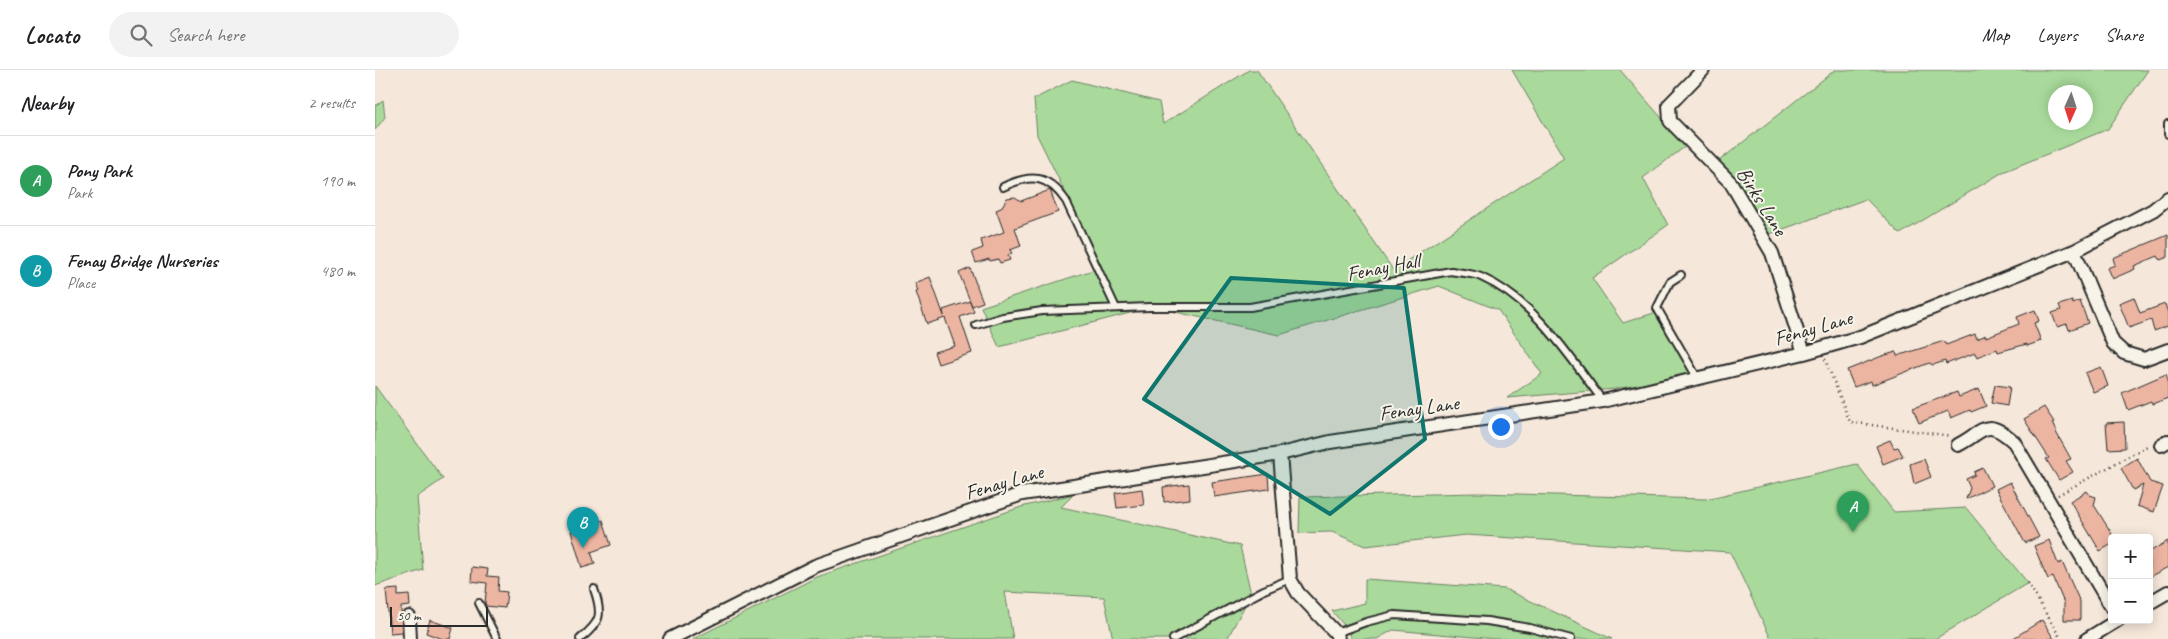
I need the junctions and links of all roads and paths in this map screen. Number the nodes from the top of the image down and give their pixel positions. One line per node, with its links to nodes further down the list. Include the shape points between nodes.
1 (1703, 70): 12 (street, Birks Lane, via 1669,105 1670,121 1731,183 1772,253)
2 (2168, 124): 3 (lane)
3 (2168, 134)
4 (1003, 186): 8 (lane, via 1025,178 1046,180 1056,186)
5 (2168, 198): 6 (street, Fenay Lane, via 2153,210)
6 (2075, 251): 10 (street, Fenay Lane, via 1859,337); 11 (street, via 2113,343 2125,353 2144,360)
7 (1681, 275): 13 (lane, via 1670,282 1657,308)
8 (1116, 308): 9 (lane, Fenay Hall, via 1042,311); 14 (lane, Fenay Hall, via 1250,307 1451,271 1479,276 1507,292 1549,330)
9 (976, 325)
10 (1821, 348): 12 (street, Fenay Lane); 16 (path, via 1850,422 1956,437)
11 (2168, 350)
12 (1804, 353): 13 (street, Fenay Lane)
13 (1698, 379): 14 (street, Fenay Lane)
14 (1603, 401): 17 (street, Fenay Lane, via 1329,442)
15 (2164, 443): 18 (path, via 2147,446)
16 (1958, 445): 18 (street, via 1987,428 2006,434)
17 (1280, 454): 19 (street); 32 (street, Fenay Lane, via 1021,494 815,566)
18 (2048, 500): 23 (street)
19 (1290, 579): 28 (street, via 1298,593); 33 (lane, via 1263,590)
20 (2028, 583): 35 (path)
21 (595, 589): 31 (lane, via 601,608 599,616 593,628)
22 (2168, 592): 24 (street)
23 (2108, 601)
24 (2153, 601)
25 (479, 603): 30 (lane)
26 (409, 618): 29 (street)
27 (2111, 624): 36 (street)
28 (1337, 636): 34 (lane, via 1367,622 1394,615 1487,621)
29 (410, 639)
30 (497, 639)
31 (580, 639)
32 (670, 639)
33 (1173, 639)
34 (1571, 639)
35 (2061, 639)
36 (2087, 639)

